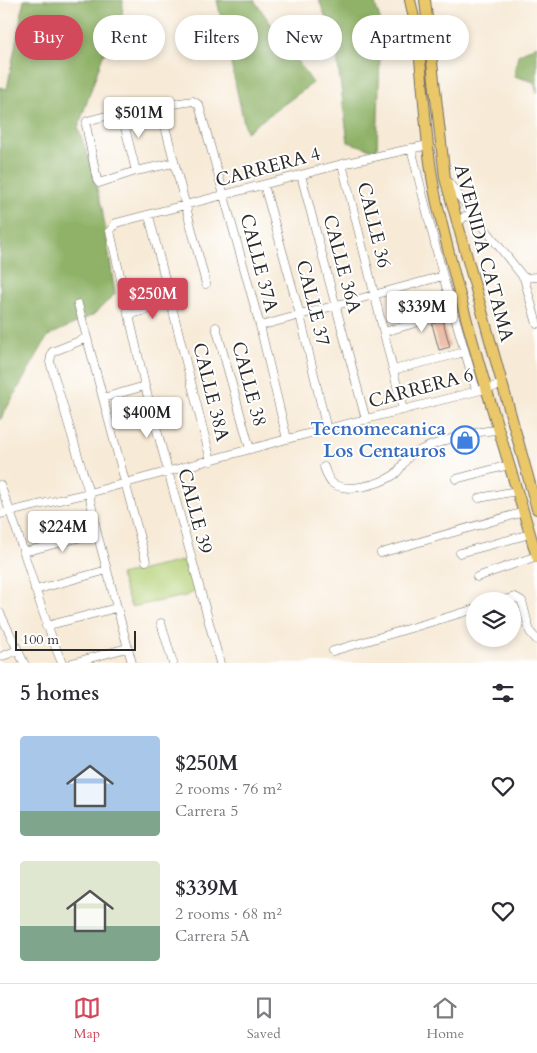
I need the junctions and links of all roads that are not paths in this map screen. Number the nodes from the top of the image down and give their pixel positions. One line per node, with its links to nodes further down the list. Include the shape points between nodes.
1 (410, 0): 5 (main road, AVENIDA CATAMA)
2 (425, 0): 11 (main road, AVENIDA CATAMA)
3 (160, 107): 4 (street); 7 (street); 13 (street, CALLE 37A, via 193,101 199,105)
4 (121, 112): 9 (street); 9 (street, via 87,121 97,180 99,183)
5 (428, 145): 6 (street, CARRERA 4); 39 (main road, AVENIDA CATAMA, via 437,203)
6 (411, 148): 8 (street, CARRERA 4); 19 (street, AVENIDA CATAMA)
7 (173, 163): 9 (street); 14 (street)
8 (342, 164): 10 (street, CARRERA 4); 23 (street, CALLE 36)
9 (136, 171)
10 (301, 175): 12 (street, CARRERA 4); 26 (street, CALLE 36A)
11 (445, 178): 16 (street); 18 (main road, AVENIDA CATAMA)
12 (264, 185): 13 (street, CARRERA 4); 29 (street, CALLE 37)
13 (224, 196): 14 (street, CARRERA 4); 31 (street, CALLE 37A)
14 (185, 206): 15 (street, CARRERA 4); 22 (street)
15 (148, 216): 17 (street, CARRERA 4); 24 (street, CALLE 38A)
16 (476, 218): 18 (street, via 465,216); 21 (street)
17 (116, 222): 28 (street, CALLE 39, via 110,236)
18 (457, 224): 37 (main road, AVENIDA CATAMA)
19 (443, 276): 23 (street); 27 (street, AVENIDA CATAMA)
20 (537, 277): 21 (street)
21 (524, 278): 30 (street)
22 (206, 284)
23 (374, 294): 26 (street); 33 (street, CALLE 36)
24 (172, 303): 28 (street); 47 (street, CALLE 38A)
25 (78, 304): 34 (street)
26 (337, 305): 29 (street); 42 (street, CALLE 36A)
27 (453, 312): 33 (street); 35 (street, AVENIDA CATAMA)
28 (128, 314): 38 (street, CALLE 39)
29 (300, 315): 31 (street); 43 (street, CALLE 37)
30 (537, 324)
31 (260, 326): 45 (street, CALLE 37A)
32 (216, 327): 46 (street, CALLE 38)
33 (384, 332): 36 (street, CALLE 36)
34 (87, 338): 40 (street); 55 (street, via 52,352 50,362)
35 (465, 352): 36 (street); 39 (street, AVENIDA CATAMA)
36 (393, 370): 41 (street, CALLE 36)
37 (501, 385): 39 (street, CARRERA 6); 57 (main road, AVENIDA CATAMA)
38 (145, 386): 40 (street); 50 (street, CALLE 39)
39 (481, 389): 41 (street, CARRERA 6); 44 (main road, AVENIDA CATAMA)
40 (103, 398): 52 (street)
41 (403, 410): 42 (street, CARRERA 6)
42 (366, 420): 43 (street, CARRERA 6)
43 (327, 430): 45 (street, CARRERA 6)
44 (499, 430): 48 (main road, AVENIDA CATAMA); 49 (street, via 482,431 422,450 404,460 394,475 366,486 338,487 330,482)
45 (287, 439): 46 (street, CARRERA 6)
46 (250, 449): 47 (street, CARRERA 6)
47 (211, 460): 50 (street, CARRERA 6)
48 (509, 465): 51 (street); 54 (main road, AVENIDA CATAMA)
49 (324, 467)
50 (167, 471): 52 (street, CARRERA 6); 87 (street, CALLE 39)
51 (456, 479)
52 (126, 483): 55 (street, CARRERA 6); 67 (street)
53 (0, 485): 58 (street)
54 (517, 491): 56 (street); 59 (main road, AVENIDA CATAMA)
55 (89, 493): 58 (street, CARRERA 6); 61 (street)
56 (479, 498)
57 (537, 509)
58 (11, 512): 60 (street, CARRERA 6); 63 (street)
59 (524, 512): 62 (main road, AVENIDA CATAMA); 64 (street)
60 (0, 514)
61 (97, 533): 63 (street); 68 (street)
62 (530, 534): 65 (street); 66 (main road, AVENIDA CATAMA)
63 (24, 552): 70 (street)
64 (381, 553)
65 (460, 553)
66 (537, 556): 69 (street)
67 (146, 560)
68 (107, 570): 70 (street); 72 (street)
69 (477, 577)
70 (34, 590): 76 (street)
71 (521, 601): 77 (street, via 530,632)
72 (116, 608): 76 (street); 78 (street)
73 (466, 612): 80 (street)
74 (0, 613): 79 (street)
75 (161, 623): 86 (street)
76 (46, 626): 83 (street)
77 (537, 640)
78 (127, 648): 84 (street); 85 (street)
79 (18, 650): 81 (street); 82 (street)
80 (333, 651)
81 (0, 657)
82 (24, 663)
83 (62, 663)
84 (72, 663)
85 (132, 663)
86 (173, 663)
87 (220, 663)

